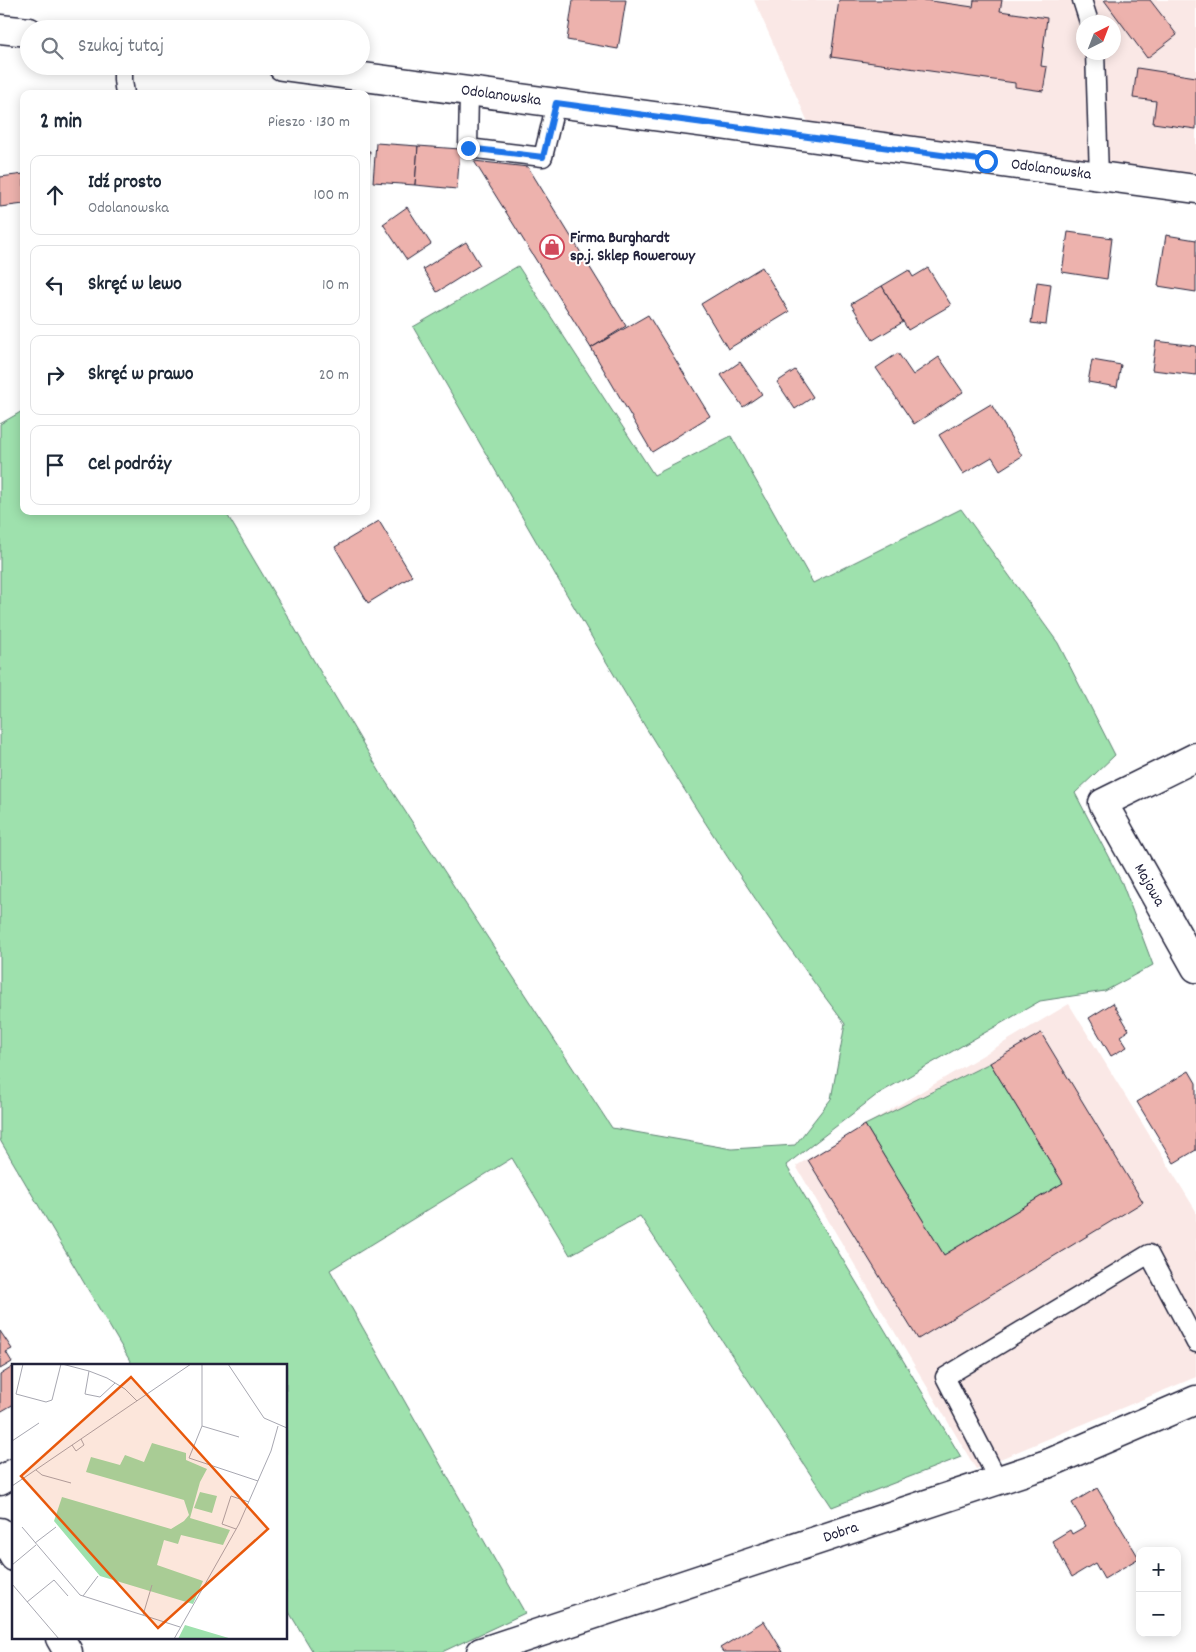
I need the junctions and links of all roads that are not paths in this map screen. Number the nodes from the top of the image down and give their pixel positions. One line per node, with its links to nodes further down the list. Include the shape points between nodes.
1 (1082, 0): 2 (lane)
2 (1087, 15)
3 (0, 28): 4 (street)
4 (20, 31)
5 (1095, 60): 11 (lane)
6 (122, 75): 8 (lane)
7 (347, 75): 9 (street, Odolanowska)
8 (124, 90)
9 (469, 92): 10 (street, Odolanowska); 10 (lane, via 468,148 543,157)
10 (556, 103): 11 (street, Odolanowska)
11 (1099, 176): 12 (street, Odolanowska)
12 (1196, 189)
13 (1196, 757): 14 (street, Majowa, via 1103,803)
14 (1196, 968)
15 (1196, 1343): 18 (lane, via 1149,1254 945,1377)
16 (1196, 1400): 18 (street, Dobra, via 1047,1464)
17 (12, 1474): 19 (street)
18 (998, 1480): 24 (street, Dobra)
19 (0, 1481)
20 (0, 1532): 21 (street)
21 (12, 1553)
22 (61, 1640): 23 (street)
23 (68, 1652)
24 (481, 1652)

